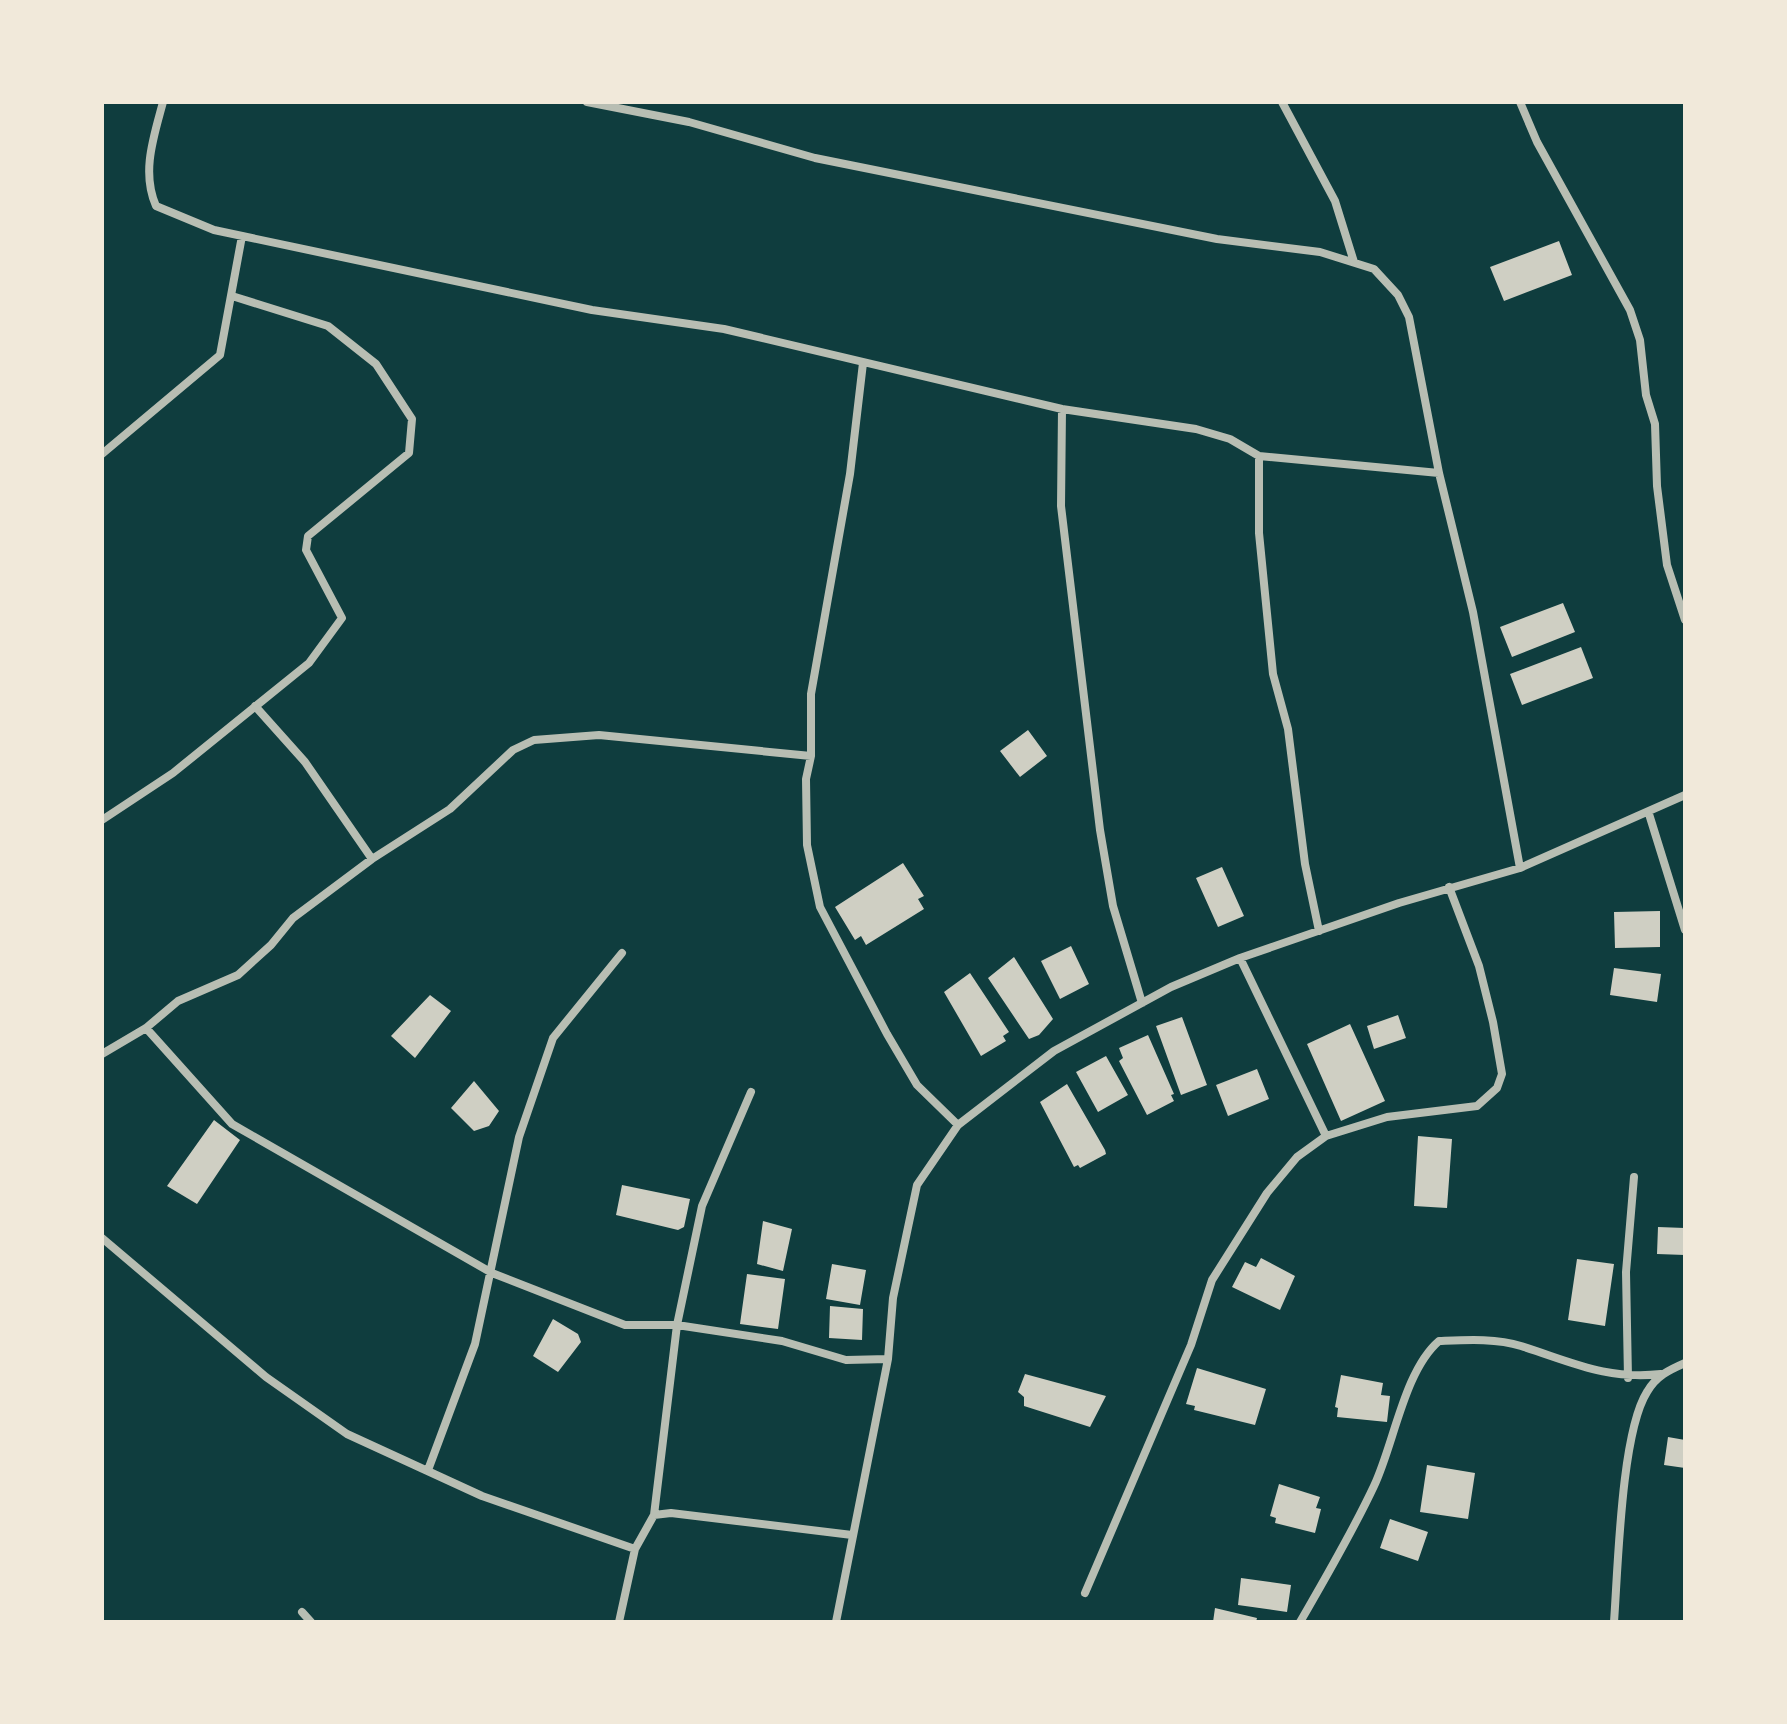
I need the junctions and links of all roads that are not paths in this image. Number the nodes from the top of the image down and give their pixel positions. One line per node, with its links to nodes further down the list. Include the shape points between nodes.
1 (163, 102): 5 (street, via 148,176 156,206 187,222)
2 (587, 102): 6 (street, via 689,122 815,158)
3 (1282, 102): 6 (street, via 1335,201)
4 (1520, 102): 13 (street, via 1630,310 1640,340 1655,424 1667,565)
5 (242, 236): 7 (street); 8 (street, via 592,310 724,329)
6 (1354, 262): 12 (street, via 1383,277 1409,317)
7 (232, 296): 10 (street, via 220,355); 14 (street, via 328,326 376,364 412,419 409,453 308,536 306,550 342,618 309,663)
8 (863, 363): 9 (street); 15 (street, via 850,474 811,694)
9 (1062, 409): 11 (street, via 1196,429 1230,439); 26 (street, via 1061,506 1100,830 1113,906)
10 (102, 454)
11 (1259, 456): 12 (street); 23 (street, via 1259,533 1273,674 1288,729)
12 (1439, 473): 20 (street, via 1473,612)
13 (1685, 620)
14 (255, 706): 18 (street, via 173,773); 19 (street, via 305,762)
15 (811, 756): 19 (street, via 599,735 534,740 513,750 450,809); 30 (street, via 807,845 820,907 917,1085)
16 (1685, 795): 17 (street)
17 (1649, 814): 20 (street); 22 (street)
18 (102, 820)
19 (372, 859): 27 (street, via 293,918 238,975 178,1001)
20 (1520, 868): 21 (street)
21 (1449, 887): 23 (street); 31 (street, via 1479,966 1493,1022 1502,1074 1497,1088 1477,1106 1387,1117)
22 (1685, 930)
23 (1319, 931): 25 (street)
24 (622, 953): 34 (street, via 553,1038 519,1137)
25 (1240, 958): 26 (street); 31 (street)
26 (1142, 1003): 30 (street, via 1054,1051)
27 (146, 1028): 28 (street); 34 (street, via 232,1124)
28 (103, 1052)
29 (751, 1092): 35 (street, via 702,1206)
30 (958, 1125): 36 (street, via 917,1185 893,1298)
31 (1326, 1136): 44 (street, via 1297,1157 1267,1193 1212,1280 1185,1359)
32 (1634, 1177): 39 (street, via 1626,1272)
33 (102, 1238): 40 (street, via 266,1377 347,1434)
34 (492, 1273): 35 (street, via 625,1325); 40 (street, via 460,1389)
35 (677, 1325): 36 (street, via 782,1341 846,1360); 41 (street)
36 (888, 1359): 42 (street)
37 (1685, 1363): 38 (street)
38 (1661, 1374): 39 (street); 50 (street, via 1637,1413)
39 (1628, 1378): 49 (street, via 1519,1345 1439,1341 1410,1385 1376,1483 1349,1538)
40 (428, 1470): 43 (street, via 482,1496)
41 (654, 1515): 42 (street); 43 (street)
42 (852, 1535): 48 (street)
43 (635, 1549): 47 (street)
44 (1085, 1593)
45 (302, 1612): 46 (street)
46 (311, 1622)
47 (619, 1622)
48 (836, 1622)
49 (1300, 1622)
50 (1614, 1622)

